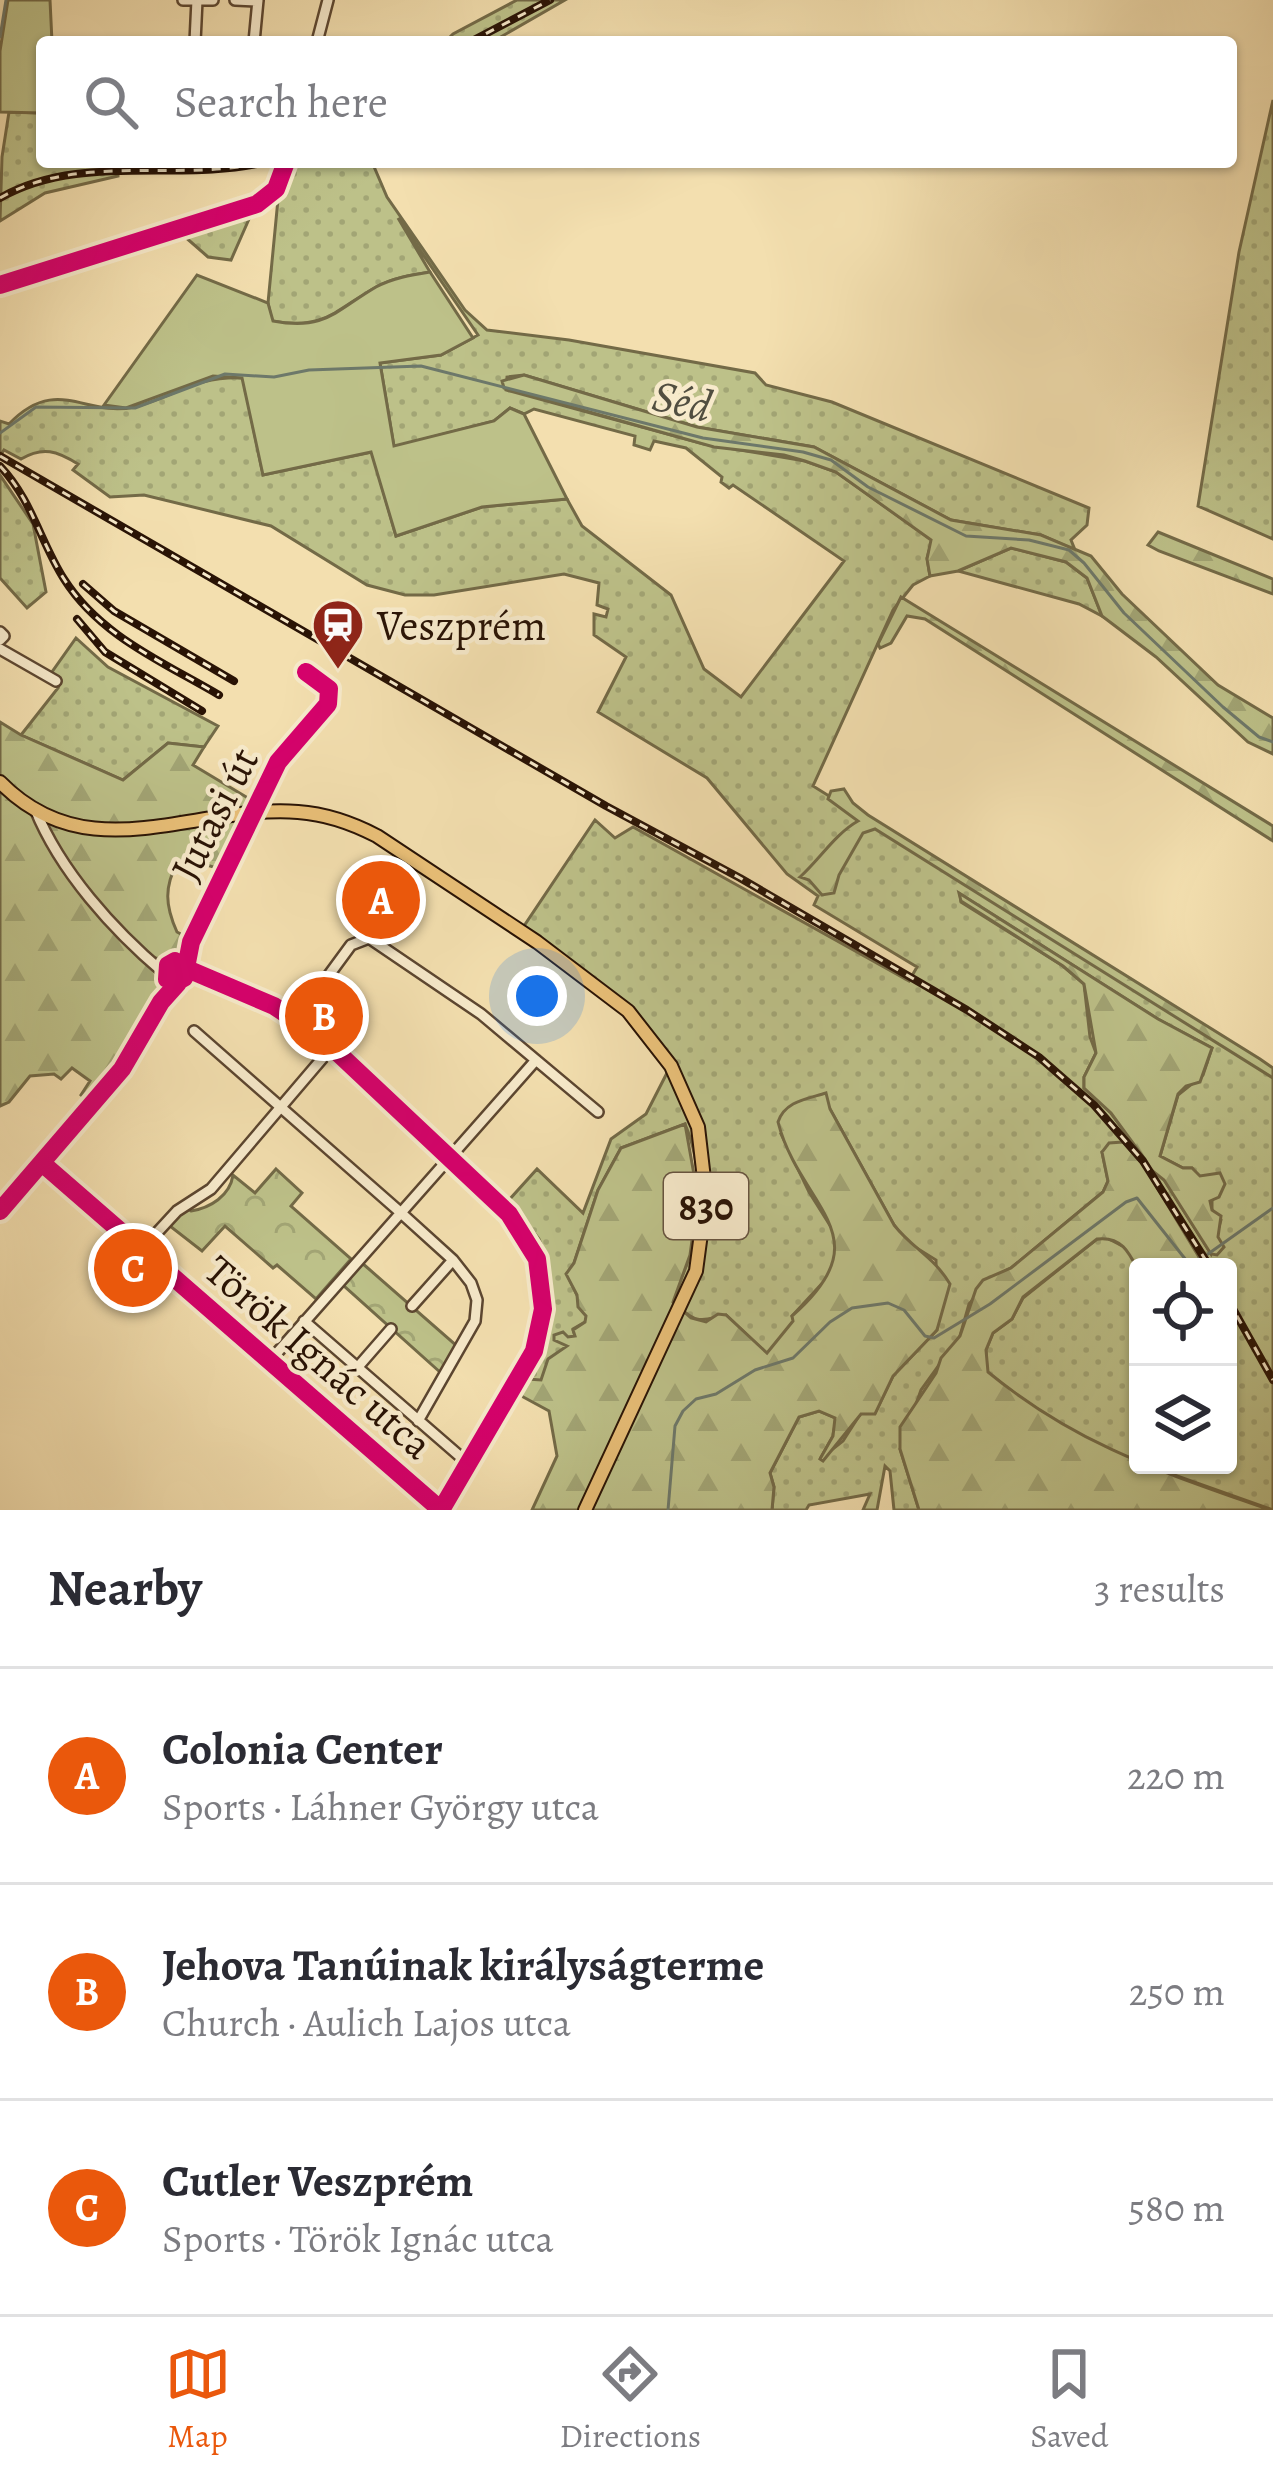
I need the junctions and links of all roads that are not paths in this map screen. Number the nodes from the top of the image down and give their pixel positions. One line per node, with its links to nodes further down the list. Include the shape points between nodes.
1 (183, 0): 6 (street)
2 (213, 0): 6 (street)
3 (235, 0): 4 (street)
4 (258, 0): 8 (street)
5 (328, 0): 9 (street)
6 (197, 1): 7 (street)
7 (195, 36)
8 (255, 36)
9 (319, 36)
10 (284, 168): 11 (street, via 276,189 257,204)
11 (0, 285)
12 (0, 650): 14 (street)
13 (306, 672): 17 (street, Jutasi út, via 326,685 330,699 283,755)
14 (56, 681)
15 (0, 782): 16 (main road, 830)
16 (35, 809): 18 (main road, 830); 19 (street)
17 (254, 812): 18 (main road, 830, via 170,827); 20 (street, Jutasi út); 41 (main road, 830, via 313,813 377,836 607,992 645,1029 682,1088 706,1182 698,1265)
18 (70, 825): 19 (street, via 56,827)
19 (53, 848): 20 (street, via 146,957)
20 (176, 972): 21 (street); 28 (street, Jutasi út, via 122,1069)
21 (296, 1020): 23 (street); 24 (street, via 351,945 369,938)
22 (194, 1030): 25 (street)
23 (332, 1046): 25 (street); 27 (street)
24 (536, 1060): 26 (street); 27 (street)
25 (283, 1108): 30 (street); 31 (street, via 211,1189)
26 (598, 1112)
27 (449, 1156): 30 (street); 40 (street, via 518,1225 537,1259 543,1299 528,1365)
28 (42, 1163): 29 (street, Jutasi út); 31 (street, Török Ignác utca)
29 (0, 1211)
30 (400, 1212): 32 (street); 34 (street)
31 (141, 1250): 36 (street, Török Ignác utca)
32 (453, 1260): 33 (street); 38 (street, via 475,1290 476,1315)
33 (412, 1306)
34 (304, 1321): 36 (street); 37 (street)
35 (391, 1329): 37 (street)
36 (269, 1361): 40 (street, Török Ignác utca)
37 (357, 1368): 38 (street)
38 (418, 1420): 39 (street)
39 (463, 1459)
40 (441, 1510)
41 (584, 1510)

